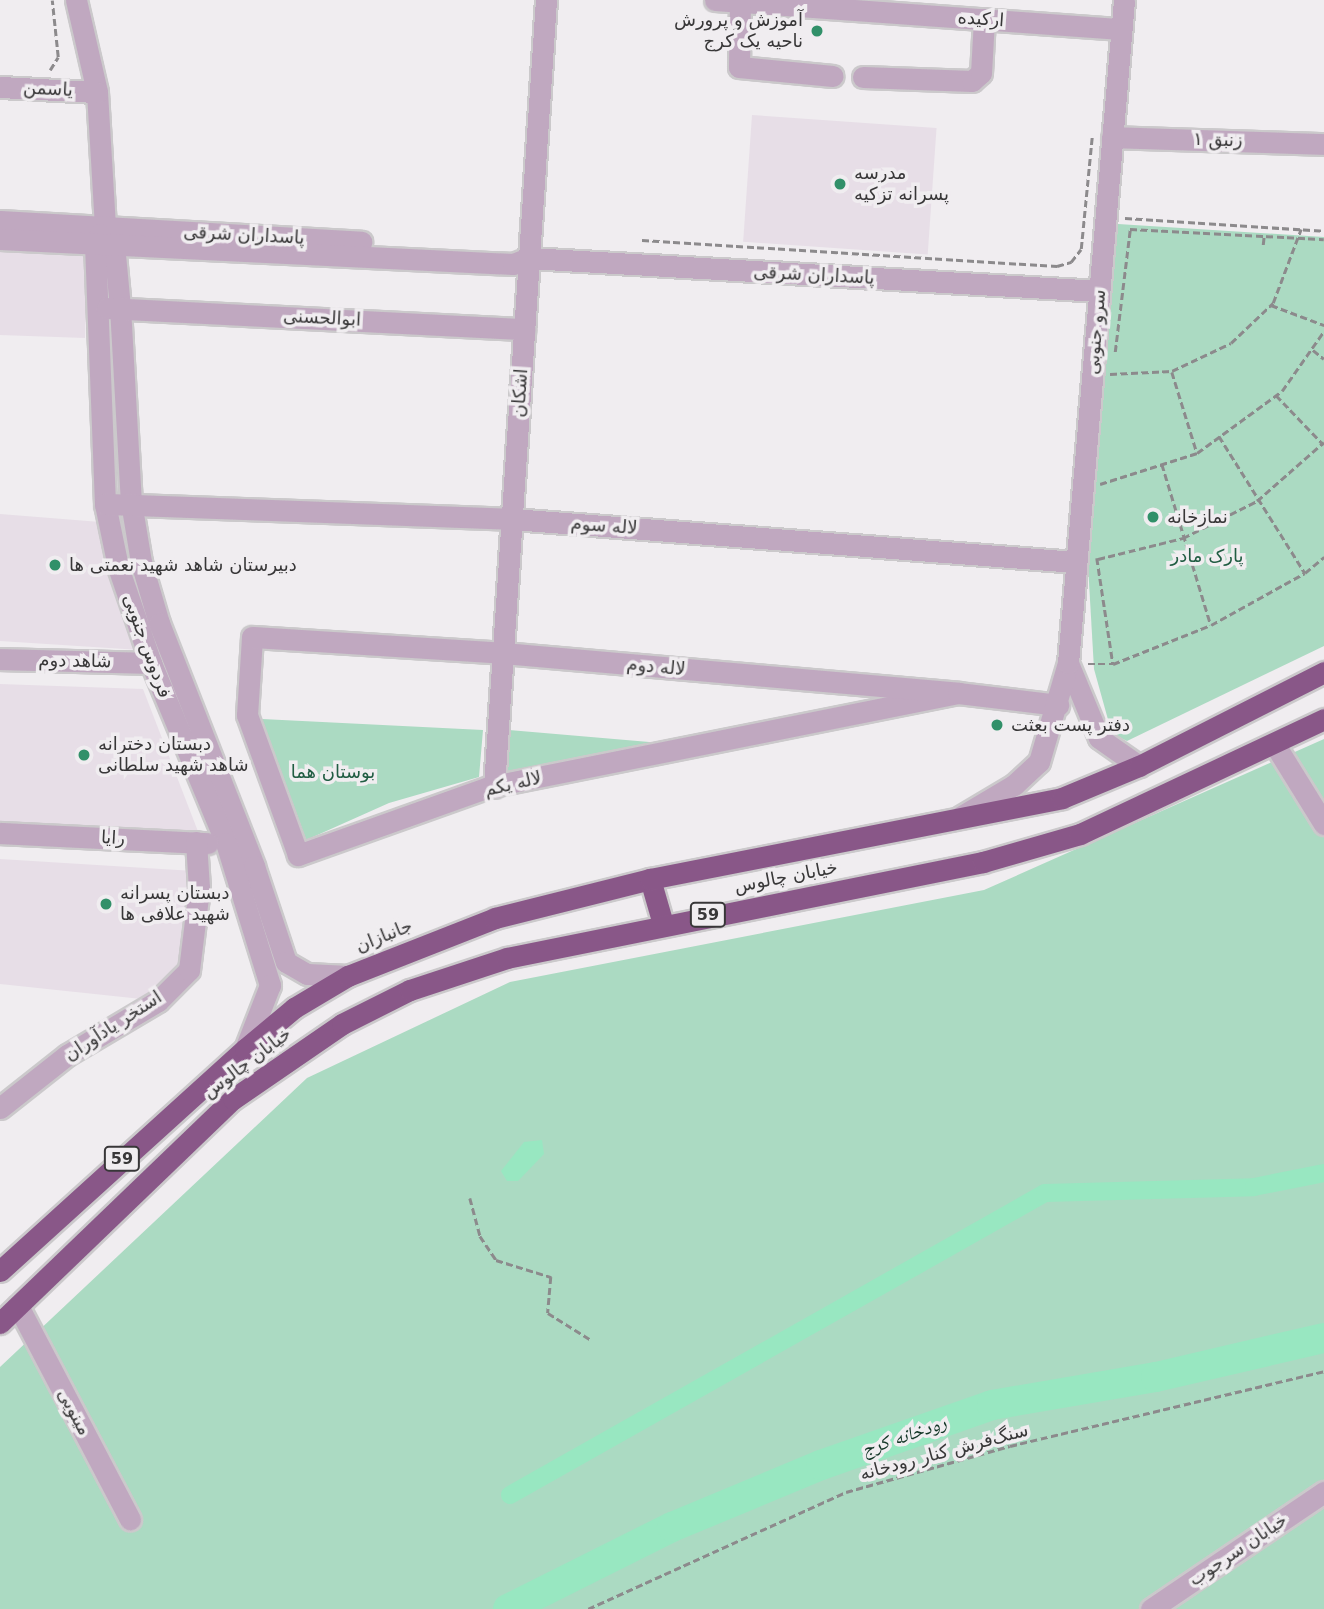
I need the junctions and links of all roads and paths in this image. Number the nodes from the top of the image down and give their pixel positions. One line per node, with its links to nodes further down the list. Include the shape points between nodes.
1 (52, 0): 9 (path, via 58,57 55,67)
2 (76, 0): 13 (street, فردوس جنوبی)
3 (546, 0): 28 (street, اشکان)
4 (715, 0): 6 (street, ارکیده)
5 (1124, 0): 8 (street, سرو جنوبی)
6 (740, 2): 7 (street, ارکیده); 10 (street, via 739,67)
7 (984, 19): 8 (street, ارکیده); 11 (street, via 981,73 972,81)
8 (1121, 29): 15 (street, سرو جنوبی)
9 (44, 73)
10 (833, 76)
11 (863, 76)
12 (0, 87): 13 (street, یاسمن)
13 (97, 92): 22 (street, فردوس جنوبی)
14 (1093, 124): 26 (path, via 1082,249 1071,262 1057,266)
15 (1112, 137): 16 (street, زنبق ۱); 17 (street, سرو جنوبی)
16 (1324, 144)
17 (1105, 217): 19 (path); 29 (street, سرو جنوبی)
18 (0, 220): 22 (street, پاسداران شرقی)
19 (1301, 229): 20 (path); 23 (path)
20 (1324, 230)
21 (1264, 236): 23 (path); 27 (path); 38 (path, via 1130,229)
22 (104, 238): 24 (street, پاسداران شرقی); 28 (street, پاسداران شرقی, via 516,252); 31 (street, فردوس جنوبی)
23 (1300, 238): 25 (path); 30 (path)
24 (0, 239)
25 (1324, 239)
26 (642, 240)
27 (1263, 245)
28 (529, 258): 29 (street, پاسداران شرقی); 33 (street, اشکان)
29 (1099, 291): 38 (street, سرو جنوبی)
30 (1271, 305): 32 (path); 37 (path, via 1231,343)
31 (109, 308): 33 (street, ابوالحسنی); 48 (street, فردوس جنوبی); 49 (street, فردوس جنوبی)
32 (1324, 325)
33 (524, 329): 50 (street, اشکان)
34 (1324, 331): 35 (path)
35 (1311, 349): 36 (path); 40 (path)
36 (1324, 359)
37 (1172, 371): 38 (path); 43 (path)
38 (1102, 373): 39 (path); 46 (street, سرو جنوبی)
39 (1111, 388)
40 (1276, 395): 41 (path); 42 (path)
41 (1219, 436): 43 (path); 47 (path)
42 (1324, 444): 47 (path)
43 (1197, 453): 44 (path)
44 (1162, 464): 46 (path); 51 (path)
45 (1104, 470): 46 (path)
46 (1096, 486): 54 (street, سرو جنوبی)
47 (1256, 501): 51 (path); 55 (path)
48 (131, 502): 49 (street, لاله سوم); 50 (street, لاله سوم); 77 (street, فردوس جنوبی, via 159,624 254,866 286,962 307,974)
49 (105, 504): 60 (street, فردوس جنوبی, via 118,567)
50 (512, 519): 54 (street, لاله سوم); 58 (street, اشکان)
51 (1183, 538): 54 (path); 56 (path)
52 (1098, 547): 54 (path)
53 (1324, 557): 55 (path)
54 (1087, 560): 61 (street, سرو جنوبی); 62 (path)
55 (1305, 573): 56 (path)
56 (1211, 625): 62 (path)
57 (252, 637): 58 (street, لاله دوم); 69 (street, لاله یکم, via 247,715 298,855)
58 (503, 653): 64 (street, لاله دوم); 69 (street, اشکان)
59 (0, 659): 60 (street, شاهد دوم)
60 (151, 663): 74 (street, فردوس جنوبی)
61 (1068, 663): 62 (path); 65 (street, سرو جنوبی); 68 (street, via 1099,738)
62 (1113, 664)
63 (1324, 672): 68 (highway, 59)
64 (958, 693): 65 (street, لاله دوم); 69 (street, لاله یکم)
65 (1058, 705): 70 (street, سرو جنوبی, via 1039,761 1014,785)
66 (1324, 719): 67 (highway, خیابان چالوس / 59)
67 (1275, 745): 71 (street); 76 (highway, خیابان چالوس / 59, via 1056,841 982,862)
68 (1139, 766): 70 (highway, 59, via 1062,798)
69 (494, 787)
70 (949, 824): 75 (highway, جانبازان / 59)
71 (1324, 824)
72 (0, 833): 73 (street, رایا)
73 (196, 842): 74 (street, رایا); 79 (street, استخر یادآوران, via 199,888 189,970 158,1001 68,1055)
74 (226, 843): 78 (street, فردوس جنوبی, via 270,985)
75 (650, 879): 76 (highway); 77 (highway, جانبازان / 59, via 495,918)
76 (663, 924): 82 (highway, خیابان چالوس / 59, via 506,958 410,990 342,1024 233,1099)
77 (348, 976): 78 (highway, جانبازان / 59, via 294,1008)
78 (245, 1049): 81 (highway, جانبازان / 59)
79 (0, 1108)
80 (470, 1198): 84 (path, via 480,1236 496,1260 551,1277 548,1313)
81 (0, 1271)
82 (18, 1306): 83 (highway, 59); 87 (street, مینویی)
83 (0, 1323)
84 (591, 1340)
85 (1324, 1371): 88 (path, سنگ‌فرش کنار رودخانه, via 1010,1446 846,1492)
86 (1324, 1492): 89 (street, خیابان سرجوب)
87 (130, 1519)
88 (588, 1609)
89 (1151, 1609)

